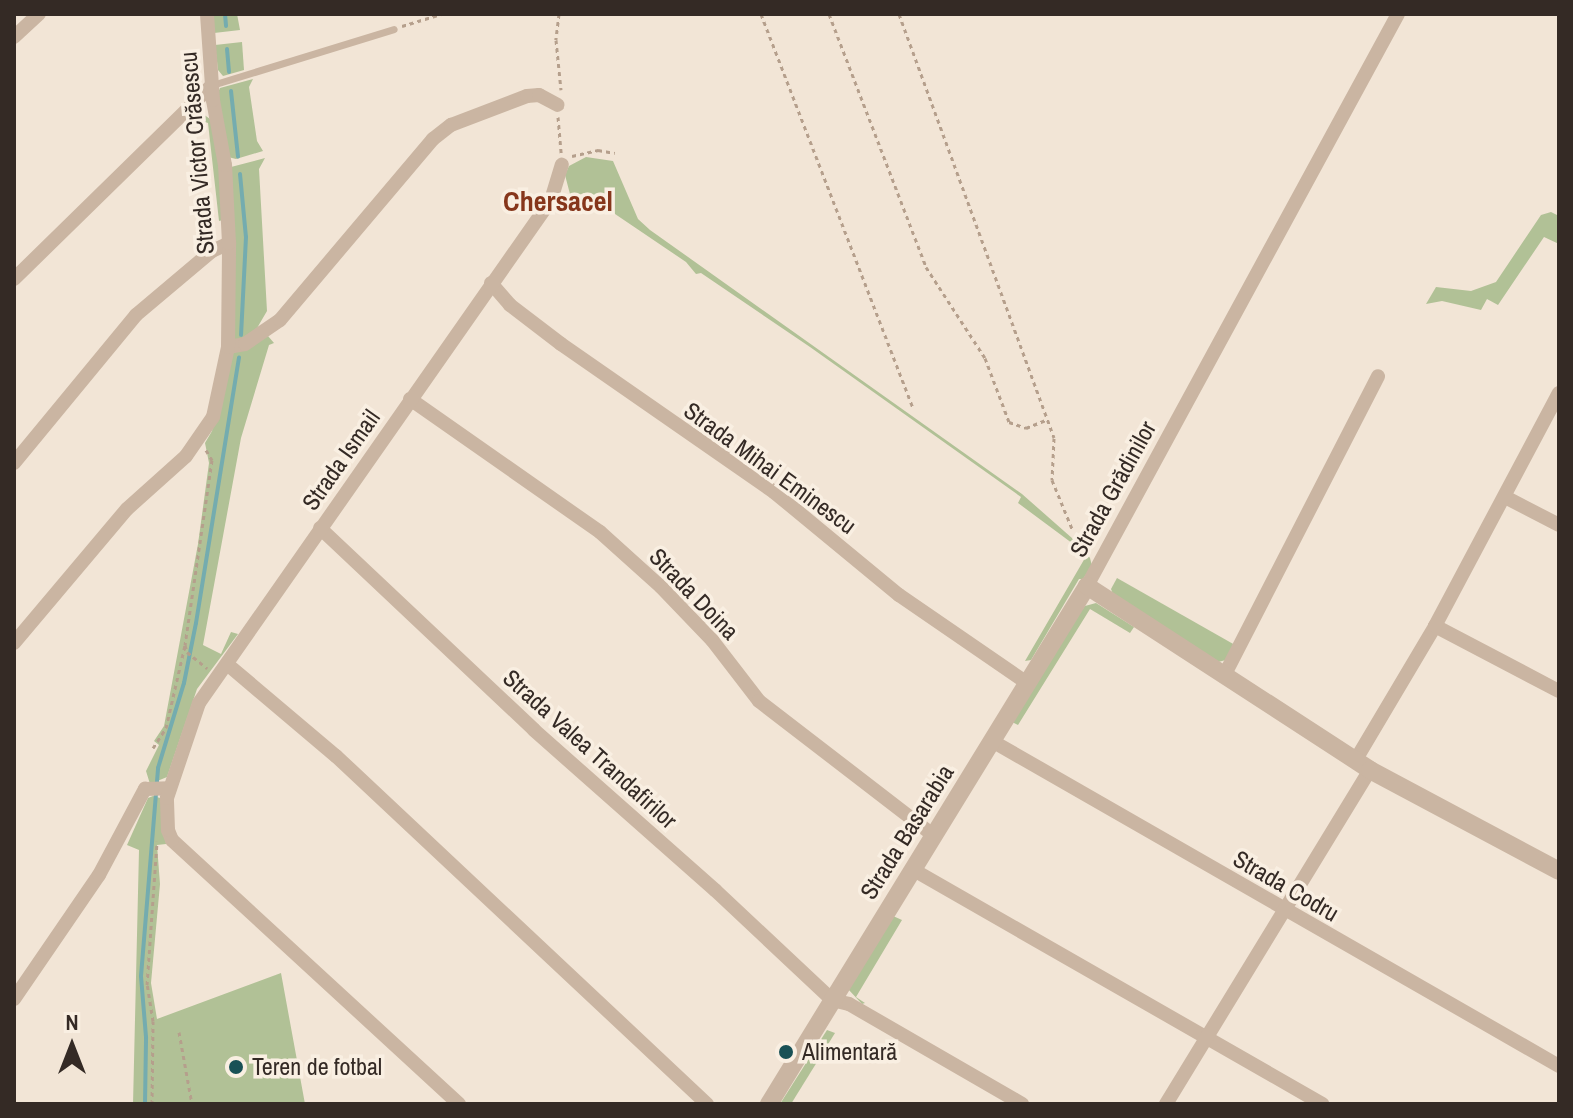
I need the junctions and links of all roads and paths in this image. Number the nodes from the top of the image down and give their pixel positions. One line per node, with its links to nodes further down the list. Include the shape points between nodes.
1 (39, 14): 9 (street)
2 (207, 14): 10 (street, Strada Victor Crăsescu)
3 (441, 14): 8 (path)
4 (761, 14): 21 (path)
5 (829, 14): 22 (path, via 926,267 985,358 1009,422 1026,428)
6 (899, 14): 22 (path)
7 (1398, 14): 29 (street, Strada Grădinilor)
8 (394, 29): 10 (lane)
9 (14, 37)
10 (212, 85): 14 (street, Strada Victor Crăsescu, via 225,165); 15 (street)
11 (558, 105): 17 (street, via 539,95 527,96 451,125 433,139 280,320 245,344)
12 (615, 153): 13 (path, via 582,151)
13 (562, 165): 16 (street, Strada Ismail, via 551,200)
14 (229, 243): 17 (street, Strada Victor Crăsescu); 24 (street, via 212,251 136,315)
15 (14, 279)
16 (491, 283): 20 (street, Strada Ismail); 36 (street, Strada Mihai Eminescu, via 510,305 561,344 774,492 920,611)
17 (228, 347): 23 (street, Strada Victor Crăsescu, via 213,417)
18 (1378, 376): 35 (street)
19 (1559, 393): 25 (street)
20 (410, 399): 27 (street, Strada Ismail); 43 (street, Strada Doina, via 600,532 712,640 759,701)
21 (913, 407)
22 (1047, 419): 28 (path, via 1054,438 1052,480)
23 (199, 440): 31 (street, Strada Victor Crăsescu, via 118,519); 32 (path, via 212,460)
24 (14, 463)
25 (1505, 497): 26 (street); 30 (street)
26 (1559, 525)
27 (320, 528): 34 (street, Strada Ismail); 48 (street, Strada Valea Trandafirilor)
28 (1073, 531)
29 (1087, 586): 35 (street, Strada Grădinilor); 36 (street, Strada Basarabia)
30 (1435, 626): 37 (street); 40 (street)
31 (14, 643)
32 (185, 645): 33 (path); 39 (path, via 166,728)
33 (195, 659)
34 (227, 664): 41 (street, Strada Ismail, via 199,703); 55 (street, via 346,765)
35 (1224, 676): 40 (street, Strada Grădinilor)
36 (1027, 683): 38 (street, Strada Basarabia)
37 (1559, 691)
38 (992, 741): 43 (street, Strada Basarabia); 46 (street, Strada Codru)
39 (153, 748)
40 (1362, 766): 45 (street, Strada Grădinilor); 46 (street)
41 (169, 788): 42 (street, Strada Ismail); 47 (street, via 145,789 99,875)
42 (170, 835): 52 (path, via 155,844 148,961); 54 (street)
43 (933, 835): 44 (street, Strada Basarabia)
44 (912, 869): 48 (street, Strada Basarabia); 50 (street)
45 (1559, 871)
46 (1283, 910): 50 (street); 51 (street, Strada Codru)
47 (14, 999)
48 (832, 1000): 56 (street, Strada Basarabia); 57 (street, via 849,1004)
49 (179, 1032): 53 (path)
50 (1206, 1037): 58 (street); 59 (street)
51 (1559, 1066)
52 (152, 1104)
53 (192, 1104)
54 (459, 1104)
55 (707, 1104)
56 (769, 1104)
57 (1022, 1104)
58 (1166, 1104)
59 (1322, 1104)

